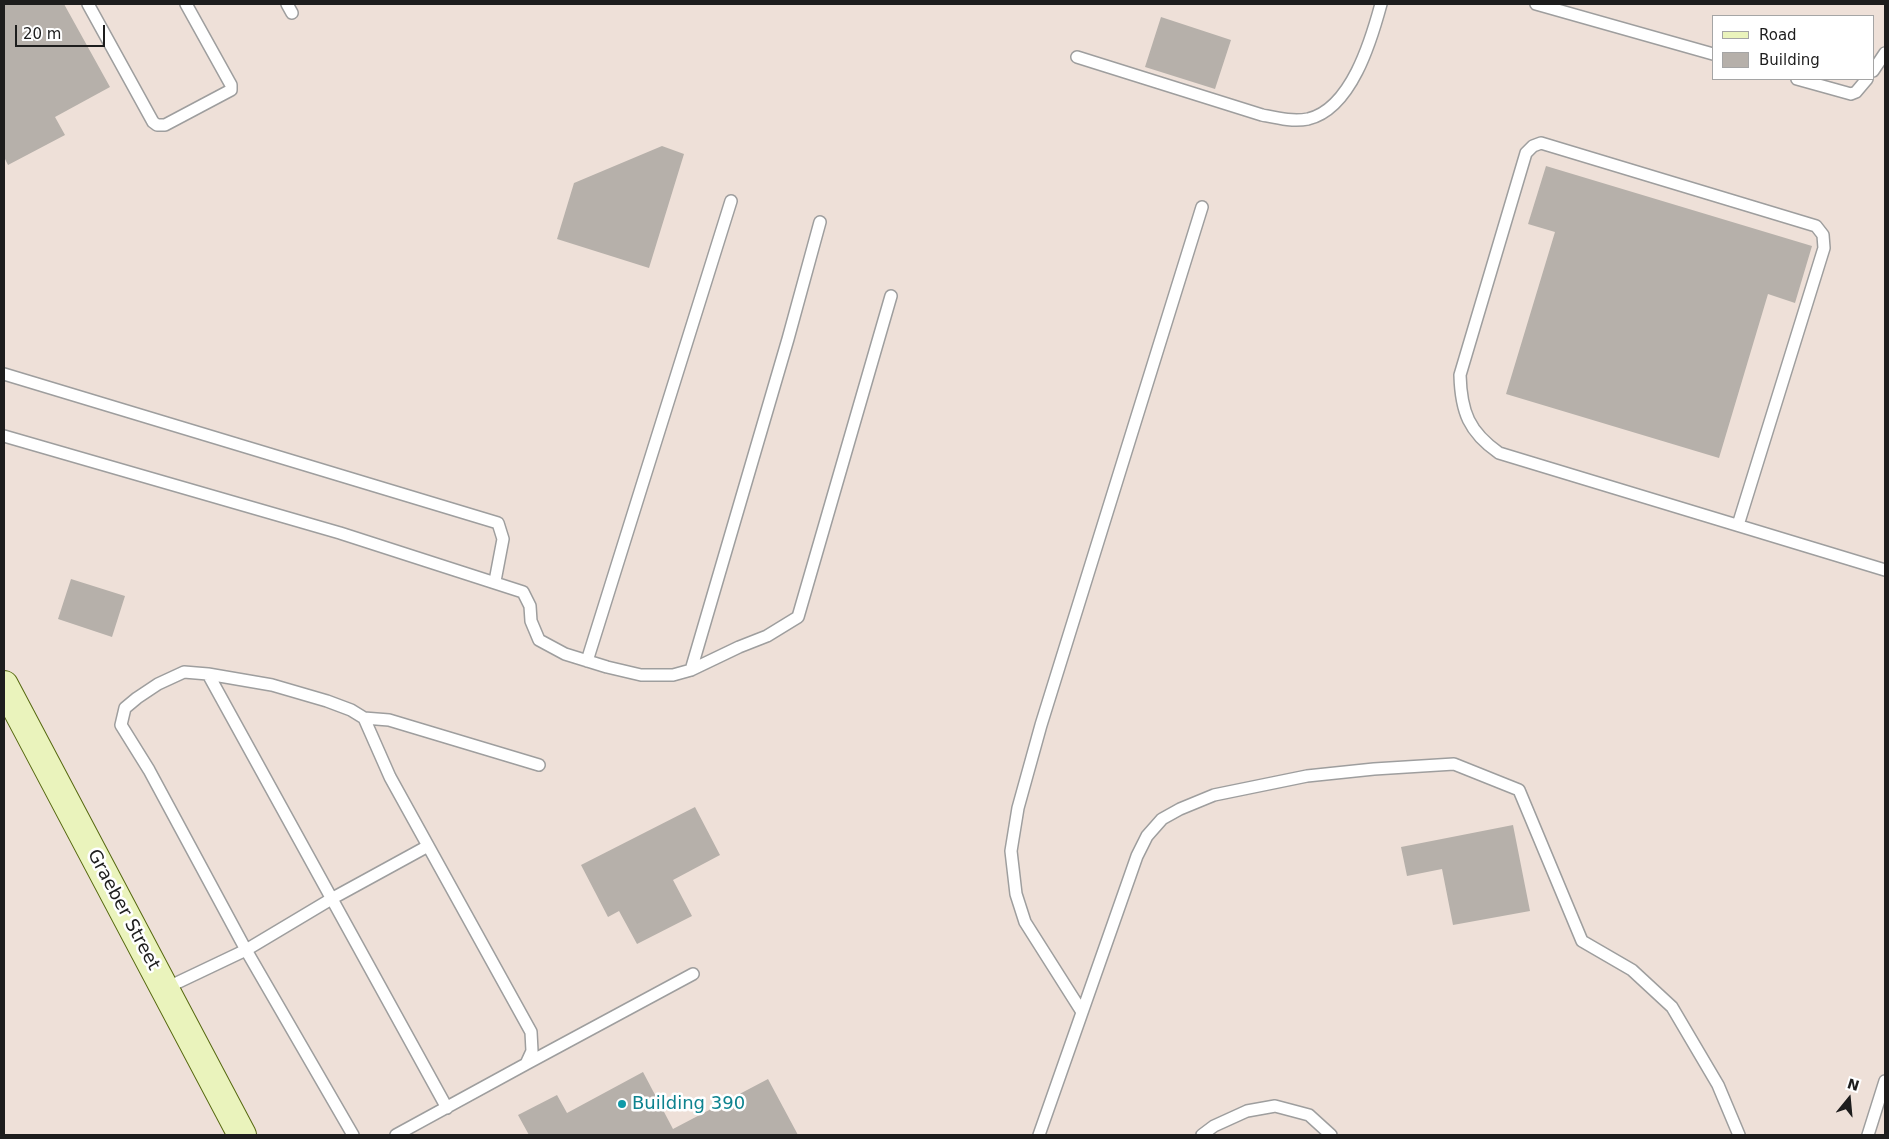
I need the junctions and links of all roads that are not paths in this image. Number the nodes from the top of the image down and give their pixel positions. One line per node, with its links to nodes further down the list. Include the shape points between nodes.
1 (88, 4): 2 (lane, via 157,125 165,125 231,90 232,85)
2 (186, 4)
3 (1381, 4): 7 (lane, via 1360,65 1348,88 1330,107 1308,119 1288,120 1262,115)
4 (1536, 4): 6 (lane)
5 (1885, 53): 8 (lane)
6 (1712, 54)
7 (1077, 57)
8 (1874, 70)
9 (1801, 80): 10 (lane, via 1851,94)
10 (1866, 80)
11 (731, 201): 20 (lane)
12 (1202, 208): 31 (lane, via 1041,725 1018,808 1010,851 1024,922)
13 (820, 222): 21 (lane)
14 (892, 296): 21 (lane, via 798,617 767,636)
15 (4, 374): 19 (lane, via 498,523 503,539)
16 (4, 436): 19 (lane)
17 (1738, 525): 17 (lane, via 1499,453 1484,443 1465,415 1460,397 1460,375 1526,153 1533,146 1541,143 1816,226 1823,236 1824,248); 18 (lane)
18 (1885, 570)
19 (495, 581): 20 (lane, via 523,592 539,640 565,654)
20 (588, 661): 21 (lane, via 641,675 673,675)
21 (691, 670)
22 (208, 674): 24 (lane, via 318,698); 27 (lane); 28 (lane, via 184,672 158,684 125,708 121,725 149,770)
23 (4, 685): 30 (street, Graeber Street)
24 (364, 718): 25 (lane, via 389,720); 26 (lane, via 390,777)
25 (539, 766)
26 (428, 846): 27 (lane); 32 (lane, via 531,1032 532,1051)
27 (333, 898): 28 (lane); 34 (lane)
28 (246, 950): 30 (lane); 36 (lane)
29 (693, 974): 32 (lane)
30 (164, 989): 35 (street, Graeber Street)
31 (1082, 1012): 38 (lane); 41 (lane, via 1137,856 1147,836 1162,819 1214,795 1307,776 1454,764 1519,790 1582,941 1632,970 1672,1007 1718,1085)
32 (526, 1064): 34 (lane)
33 (1885, 1080): 42 (lane)
34 (447, 1108): 37 (lane)
35 (242, 1135)
36 (353, 1135)
37 (396, 1135)
38 (1039, 1135)
39 (1202, 1135): 40 (lane, via 1247,1110 1275,1106 1310,1115)
40 (1331, 1135)
41 (1739, 1135)
42 (1868, 1135)

